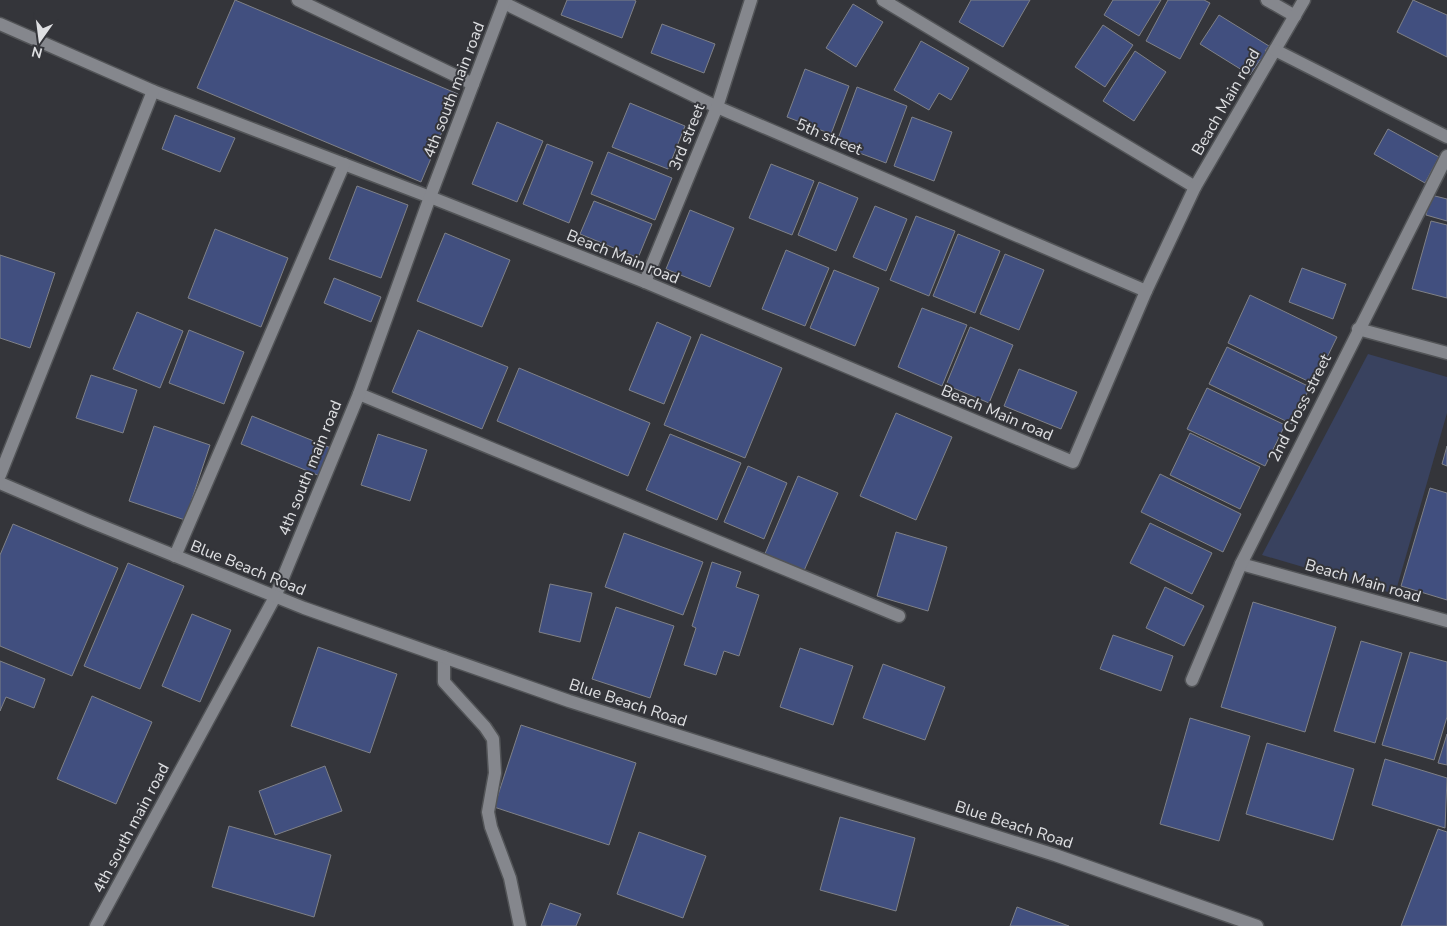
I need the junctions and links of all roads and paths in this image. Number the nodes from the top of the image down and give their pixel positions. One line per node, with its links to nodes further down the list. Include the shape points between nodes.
1 (298, 0): 10 (street)
2 (751, 0): 12 (street, 3rd street)
3 (883, 0): 16 (street)
4 (1267, 0): 7 (street)
5 (1304, 0): 7 (street, Beach Main road)
6 (505, 2): 10 (street, 4th south main road); 12 (street, 5th street)
7 (1295, 16): 9 (street, Beach Main road)
8 (0, 24): 11 (street, Beach Main road)
9 (1275, 50): 13 (street); 16 (street, Beach Main road)
10 (473, 84): 17 (street, 4th south main road)
11 (154, 91): 15 (street, Beach Main road); 23 (street)
12 (717, 107): 18 (street, 3rd street); 19 (street, 5th street)
13 (1447, 137)
14 (1447, 156): 20 (street, 2nd Cross street)
15 (344, 164): 17 (street, Beach Main road); 25 (street)
16 (1195, 187): 19 (street, Beach Main road)
17 (430, 197): 18 (street, Beach Main road); 22 (street, 4th south main road)
18 (644, 282): 19 (street, Beach Main road, via 1073,462)
19 (1146, 291)
20 (1358, 329): 21 (street); 26 (street, 2nd Cross street)
21 (1447, 353)
22 (358, 394): 27 (street, 4th south main road); 28 (street)
23 (0, 475)
24 (0, 483): 25 (street, Blue Beach Road)
25 (175, 556): 27 (street, Blue Beach Road)
26 (1241, 564): 29 (street, Beach Main road); 31 (street, 2nd Cross street)
27 (275, 596): 30 (street, Blue Beach Road); 32 (street, 4th south main road)
28 (899, 616)
29 (1447, 621)
30 (444, 657): 33 (street, via 444,682 493,740 495,773 488,812 510,878); 34 (street, Blue Beach Road, via 661,731 1055,855)
31 (1192, 680)
32 (96, 926)
33 (520, 926)
34 (1257, 926)

